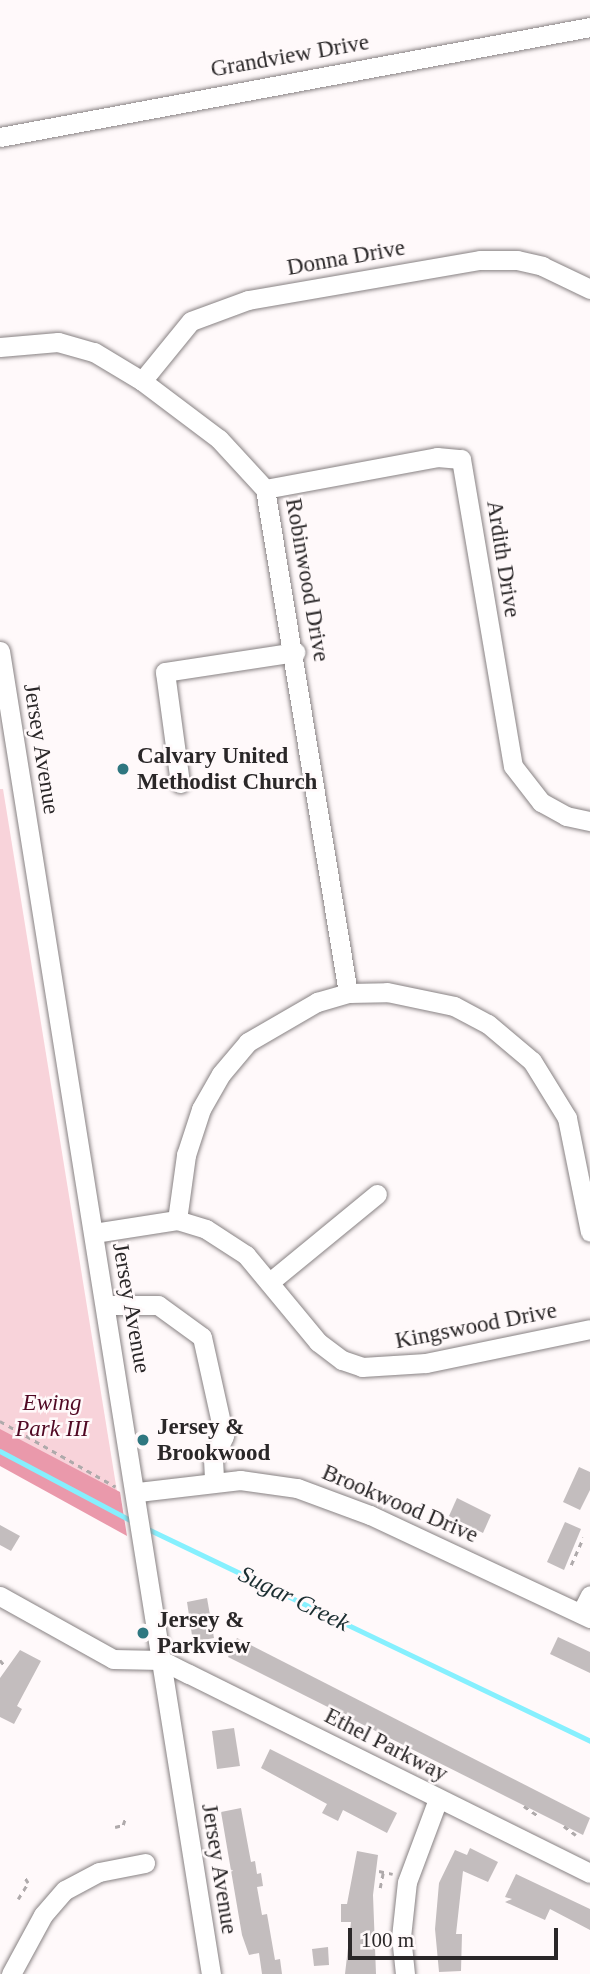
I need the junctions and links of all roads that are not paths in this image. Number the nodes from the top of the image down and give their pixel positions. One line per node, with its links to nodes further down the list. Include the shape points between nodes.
1 (590, 27): 2 (street, Grandview Drive)
2 (0, 137)
3 (588, 284): 5 (street, Donna Drive, via 517,260 480,260 248,300 191,321)
4 (0, 347): 5 (street, Robinwood Drive, via 72,345)
5 (142, 381): 6 (street, Robinwood Drive, via 236,453)
6 (265, 489): 8 (street, Robinwood Drive); 10 (street, Ardith Drive, via 437,457 461,459 513,765 541,802 566,816)
7 (0, 651): 15 (street, Jersey Avenue)
8 (295, 652): 9 (street, via 165,672); 11 (street, Robinwood Drive)
9 (180, 783)
10 (590, 821)
11 (348, 993): 13 (street, via 282,1019 248,1042 221,1074 191,1132); 14 (street, via 405,993 438,1000 488,1024 532,1061 567,1118)
12 (377, 1194): 16 (street)
13 (177, 1220): 15 (street, Kingswood Drive); 16 (street, Kingswood Drive, via 233,1244)
14 (590, 1232)
15 (94, 1233): 17 (street, Jersey Avenue)
16 (271, 1281): 18 (street, Kingswood Drive, via 318,1342 342,1360 362,1367 426,1363)
17 (106, 1305): 19 (street, via 158,1305 202,1337 224,1436 213,1459); 20 (street, Jersey Avenue)
18 (590, 1329)
19 (214, 1481): 20 (street, Brookwood Drive); 23 (street, Brookwood Drive, via 279,1484 334,1499)
20 (133, 1494): 24 (street, Jersey Avenue)
21 (590, 1595): 23 (street)
22 (0, 1596): 24 (street, via 113,1660)
23 (586, 1616)
24 (161, 1660): 25 (street, Ethel Parkway); 29 (street, Jersey Avenue)
25 (438, 1799): 27 (street, Ethel Parkway); 30 (street, via 407,1882 401,1937)
26 (145, 1863): 28 (street, via 99,1872 65,1890 43,1915)
27 (590, 1873)
28 (11, 1974)
29 (211, 1974)
30 (405, 1974)

